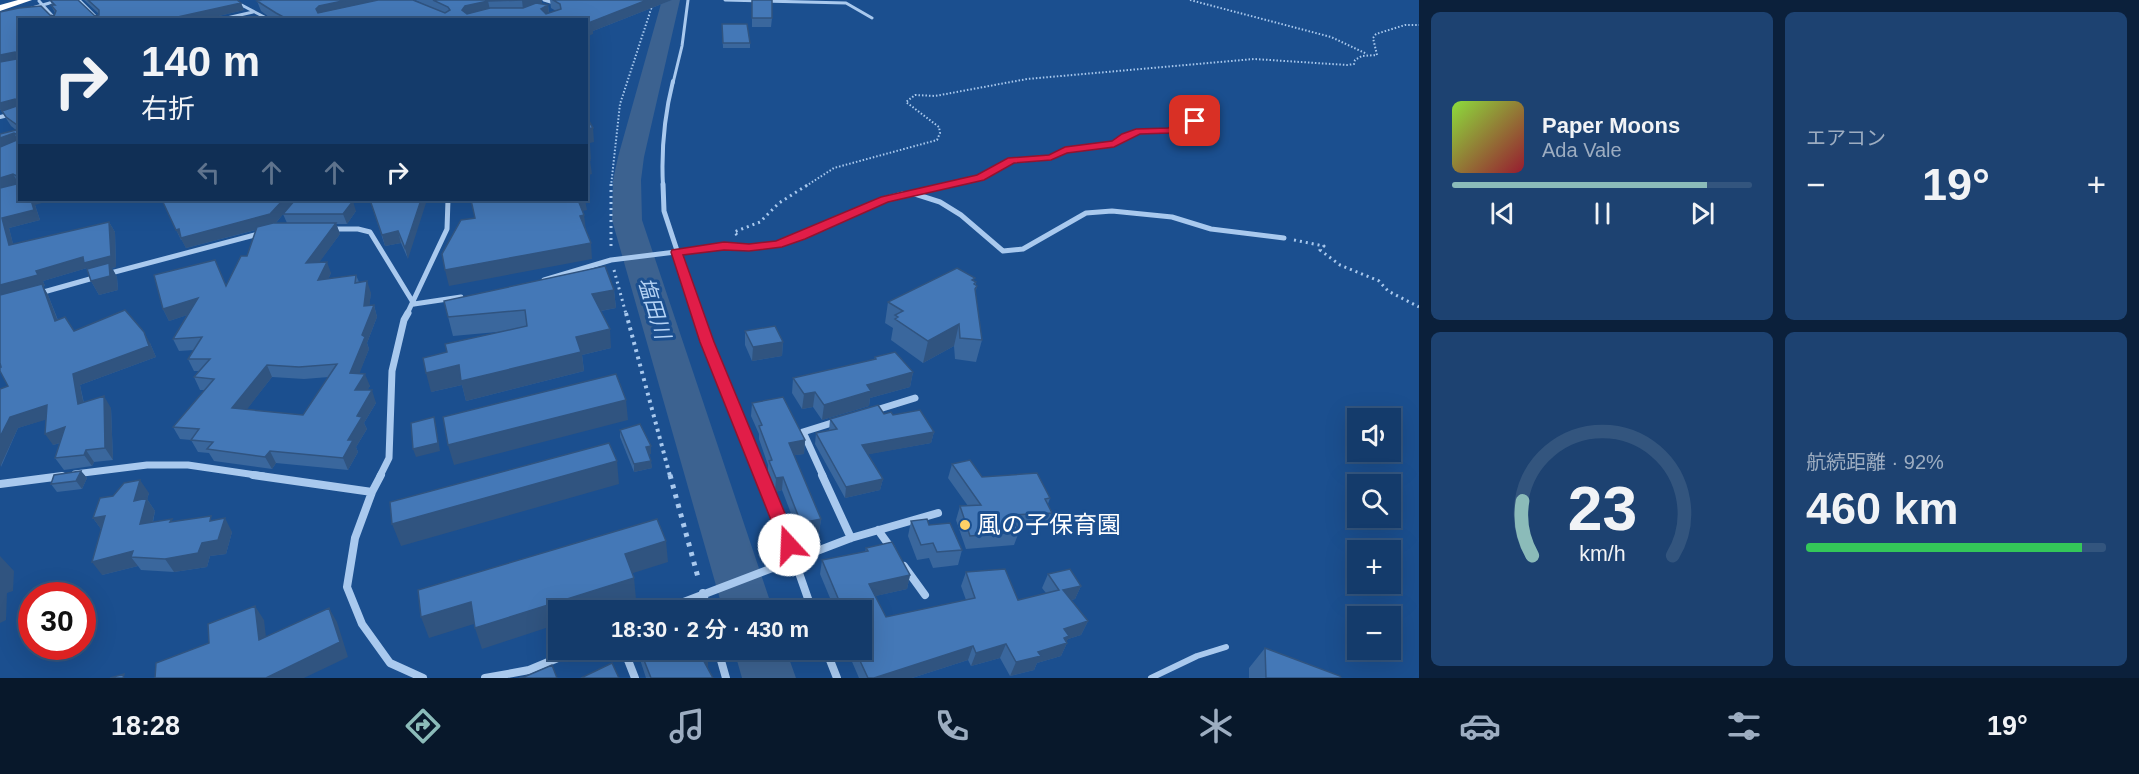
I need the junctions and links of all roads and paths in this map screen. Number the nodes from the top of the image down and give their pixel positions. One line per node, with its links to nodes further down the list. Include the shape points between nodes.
1 (7, 0): 12 (highway)
2 (60, 0): 15 (street)
3 (79, 0): 20 (street)
4 (232, 0): 18 (street)
5 (544, 0): 13 (street)
6 (563, 0): 13 (street)
7 (654, 0): 36 (path, via 620,104 611,170)
8 (688, 0): 35 (street, via 682,46 664,116 661,153 664,211)
9 (725, 0): 23 (street, via 846,3)
10 (1190, 0): 25 (path, via 1330,37)
11 (39, 1): 15 (street)
12 (0, 2)
13 (554, 3): 16 (street)
14 (30, 4): 15 (street); 17 (highway)
15 (43, 5): 19 (street)
16 (545, 6)
17 (0, 8)
18 (254, 12): 21 (street); 22 (street)
19 (54, 18)
20 (97, 18)
21 (227, 18)
22 (266, 18)
23 (872, 18)
24 (1419, 25): 25 (path, via 1376,34 1373,38 1377,55)
25 (1368, 55): 33 (path, via 1347,65 1254,59 1027,78 935,96 915,95 906,102 939,127 937,140 834,168 779,202 760,222 734,232)
26 (18, 112): 27 (street)
27 (0, 117)
28 (1195, 121): 29 (street, via 1169,131 1139,131 1114,144 1065,150 1051,158 1012,160 980,177)
29 (915, 194): 34 (street, via 940,202 1011,252 1086,213 1112,211 1172,217 1211,229); 35 (street, via 884,199 778,244)
30 (448, 201): 40 (street, via 447,229)
31 (323, 229): 40 (street, via 370,232)
32 (267, 232): 38 (street)
33 (746, 234)
34 (1284, 238): 41 (path, via 1319,243 1324,246 1320,250 1340,265 1378,280 1389,291)
35 (677, 252): 36 (street); 50 (street, via 707,342)
36 (611, 260): 37 (street); 51 (path)
37 (535, 282)
38 (33, 295)
39 (469, 296): 40 (street)
40 (414, 304): 46 (street, via 404,320 392,371 389,458)
41 (1419, 307)
42 (915, 398): 43 (street)
43 (870, 412)
44 (848, 418): 49 (street, via 803,432)
45 (0, 484): 46 (street, via 147,465 188,465)
46 (372, 492): 61 (street, via 355,538 347,587 362,624 390,663)
47 (938, 513): 48 (street)
48 (878, 530): 49 (street); 52 (street)
49 (851, 538): 50 (street)
50 (794, 560): 51 (street); 55 (street)
51 (703, 593): 53 (street); 54 (street)
52 (925, 595)
53 (687, 600)
54 (705, 600)
55 (808, 600)
56 (1226, 647): 66 (lane)
57 (553, 660): 62 (street, via 529,670)
58 (628, 660): 63 (street)
59 (721, 660): 64 (street)
60 (830, 660): 65 (street)
61 (423, 678)
62 (485, 678)
63 (635, 678)
64 (726, 678)
65 (837, 678)
66 (1151, 678)

